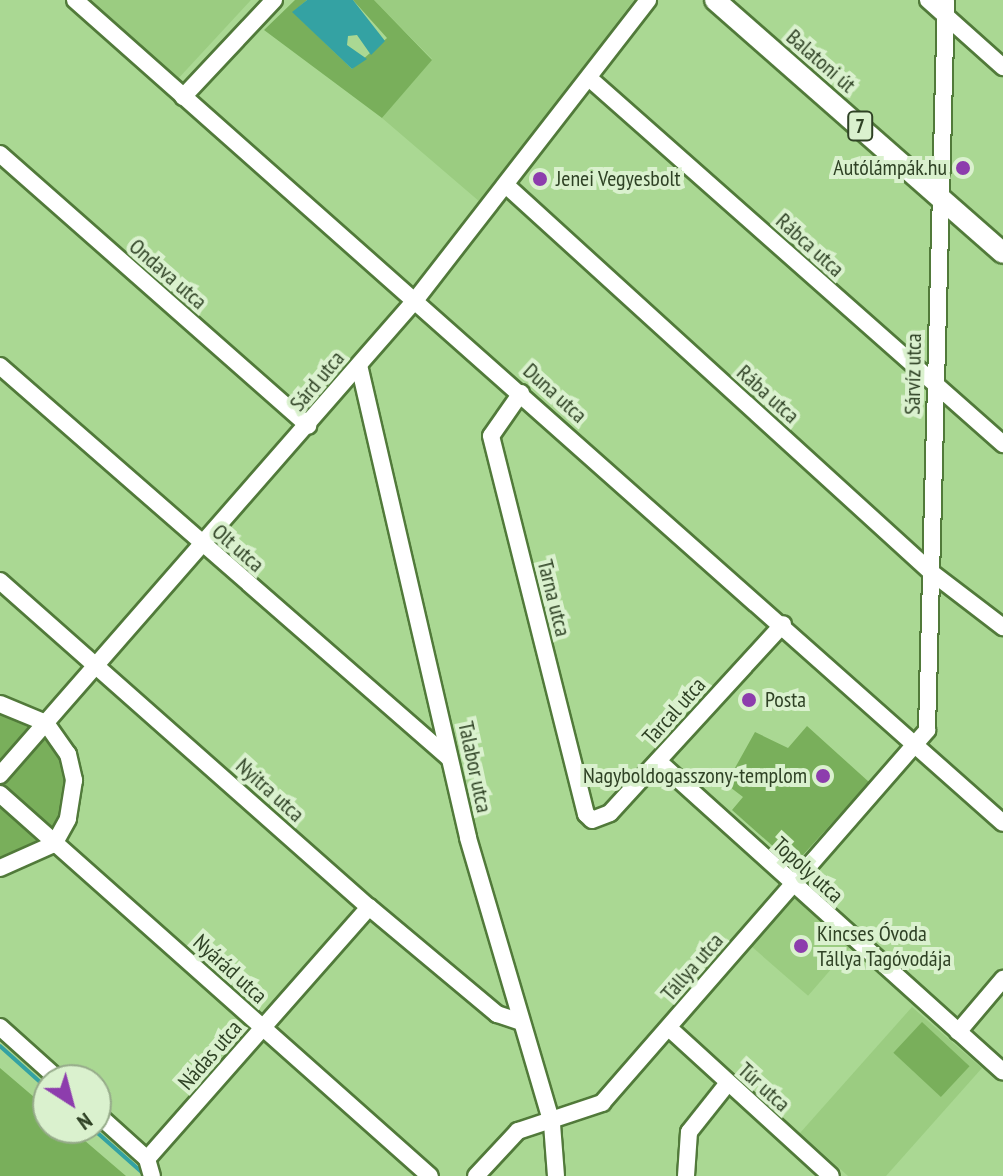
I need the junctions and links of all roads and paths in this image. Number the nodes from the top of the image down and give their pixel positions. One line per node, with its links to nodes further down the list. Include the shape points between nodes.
1 (75, 0): 9 (street, Duna utca)
2 (274, 0): 9 (street)
3 (648, 0): 8 (street, Sárd utca)
4 (715, 0): 12 (main road, Balatoni út / 7)
5 (928, 0): 6 (street)
6 (945, 8): 7 (street); 12 (street, Sárvíz utca)
7 (1003, 67)
8 (589, 78): 11 (street, Sárd utca); 17 (street, Rábca utca)
9 (183, 97): 14 (street, Duna utca)
10 (0, 154): 19 (street, Ondava utca)
11 (507, 186): 14 (street, Sárd utca); 22 (street, Rába utca)
12 (940, 197): 13 (main road, Balatoni út / 7); 17 (street, Sárvíz utca)
13 (1003, 253)
14 (417, 298): 15 (street, Sárd utca); 18 (street, Duna utca)
15 (359, 365): 19 (street, Sárd utca); 30 (street, Talabor utca)
16 (0, 366): 21 (street, Olt utca)
17 (934, 384): 20 (street, Rábca utca); 22 (street, Sárvíz utca)
18 (521, 393): 24 (street, Duna utca); 34 (street, Tarna utca, via 491,436 577,794)
19 (308, 426): 21 (street, Sárd utca)
20 (1003, 444)
21 (201, 545): 26 (street, Sárd utca); 30 (street, Olt utca)
22 (931, 572): 25 (street, Rába utca); 29 (street, Sárvíz utca, via 929,721)
23 (0, 581): 26 (street, Nyitra utca)
24 (783, 624): 29 (street, Duna utca); 31 (street, Tarcal utca)
25 (1003, 627)
26 (96, 665): 28 (street, Sárd utca); 39 (street, Nyitra utca)
27 (0, 704): 28 (street)
28 (46, 723): 32 (street, Sárd utca); 36 (street, via 68,754 74,780 68,819)
29 (916, 746): 35 (street, Duna utca); 38 (street, Tállya utca)
30 (449, 758): 41 (street, Talabor utca)
31 (658, 761): 34 (street, Tarcal utca, via 610,813); 38 (street, Topoly utca)
32 (0, 775)
33 (0, 794): 36 (street, Nyárád utca)
34 (592, 820)
35 (1003, 823)
36 (54, 844): 37 (street); 43 (street, Nyárád utca)
37 (0, 868)
38 (792, 886): 44 (street, Tállya utca); 45 (street, Topoly utca)
39 (369, 907): 41 (street, Nyitra utca, via 497,1014); 43 (street, Nádas utca)
40 (1003, 979): 45 (street)
41 (518, 1021): 49 (street, Talabor utca)
42 (0, 1027): 46 (street)
43 (263, 1027): 51 (street, Nádas utca); 52 (street, Nyárád utca)
44 (669, 1028): 48 (street, Túr utca); 49 (street, Tállya utca, via 602,1103)
45 (958, 1032): 47 (street, Topoly utca)
46 (41, 1064)
47 (1003, 1072)
48 (727, 1084): 55 (street, via 689,1132); 56 (street, Túr utca)
49 (552, 1124): 53 (street, Tállya utca, via 518,1131); 54 (street, Talabor utca)
50 (112, 1130): 51 (street)
51 (149, 1168)
52 (430, 1176)
53 (476, 1176)
54 (556, 1176)
55 (686, 1176)
56 (831, 1176)

